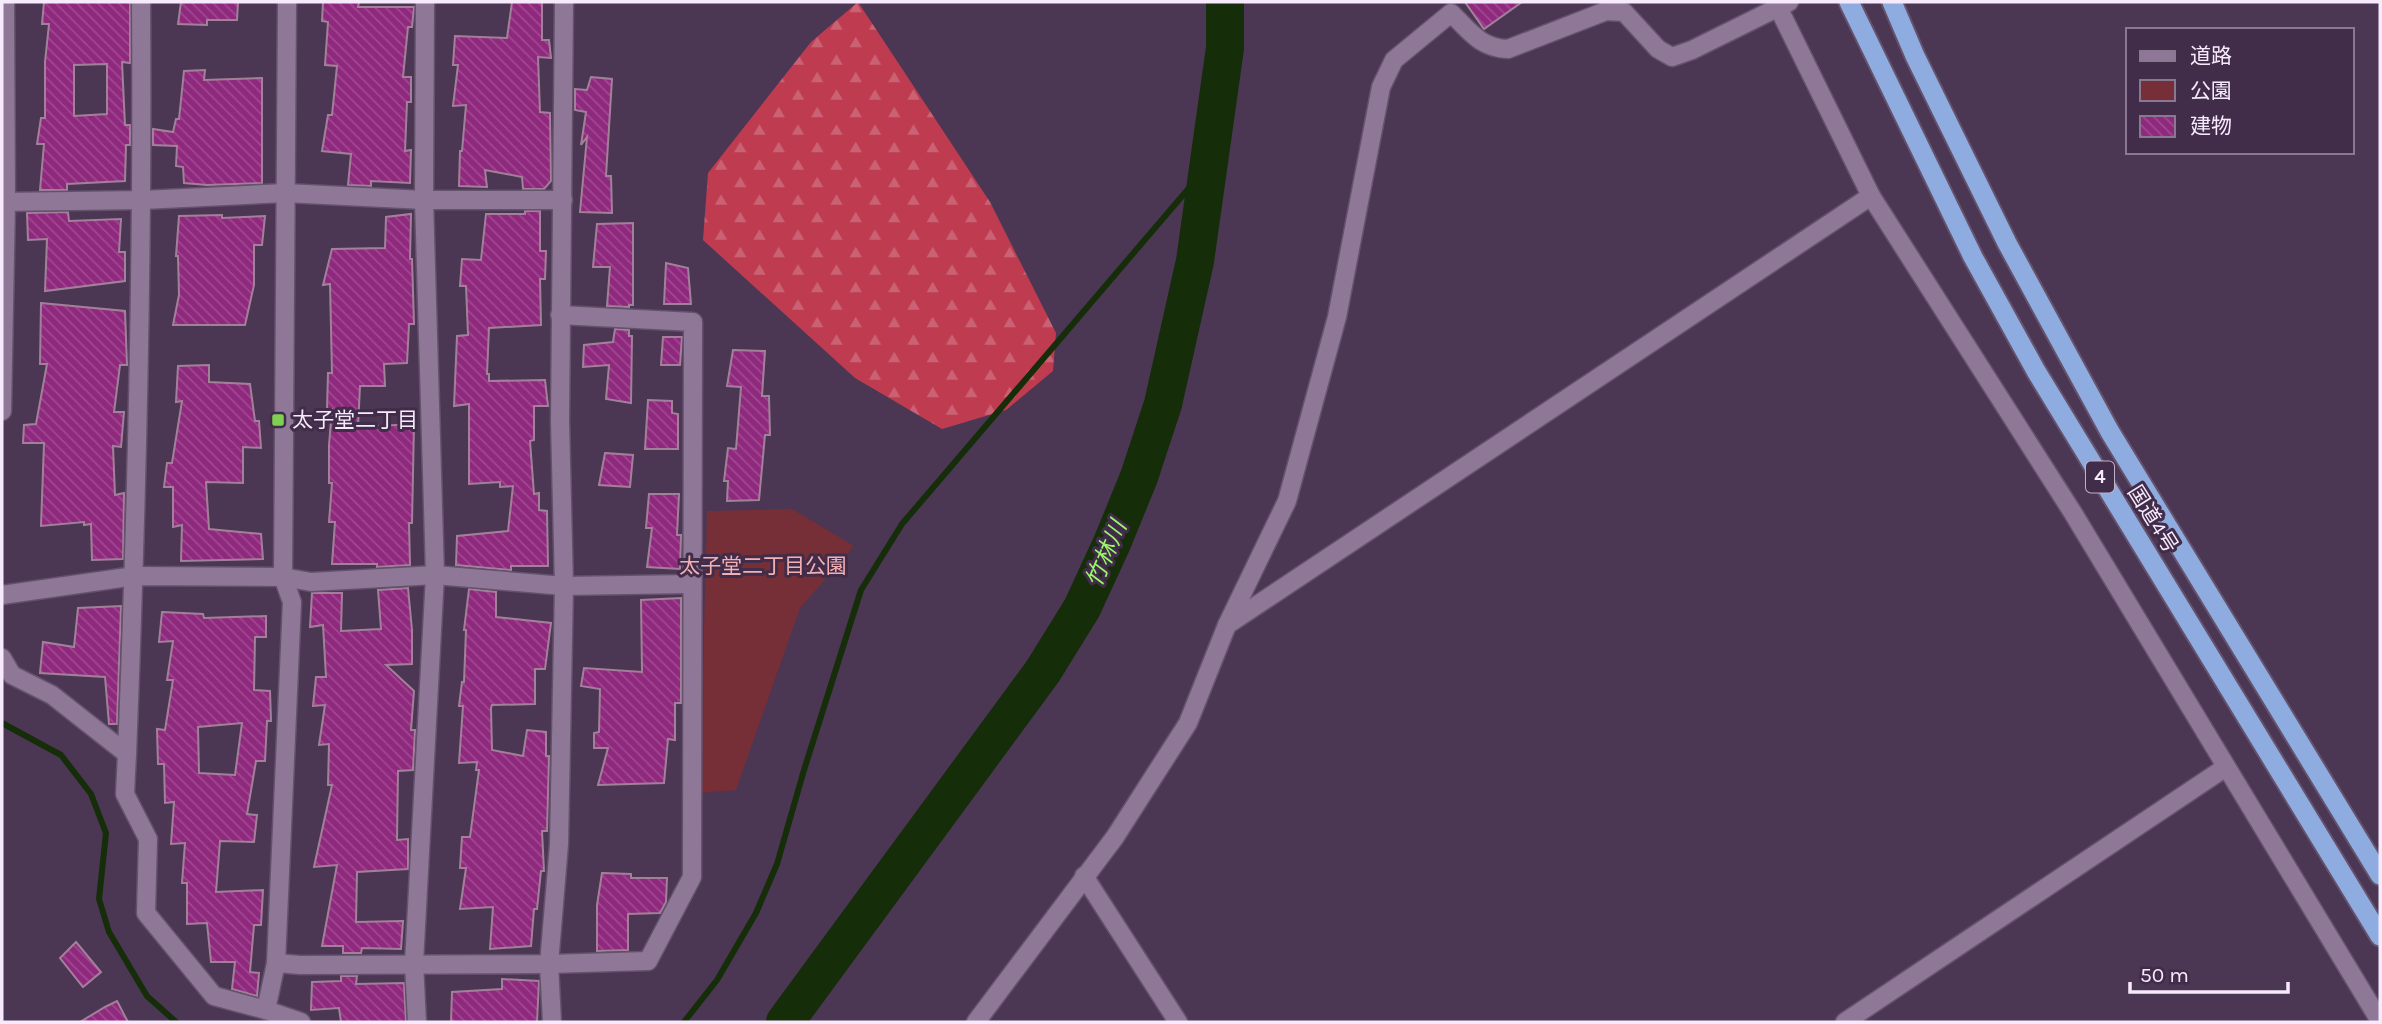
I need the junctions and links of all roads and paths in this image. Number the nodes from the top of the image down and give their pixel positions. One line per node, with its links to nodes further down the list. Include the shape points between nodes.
1 (5, 2): 14 (street)
2 (141, 2): 11 (street)
3 (286, 2): 9 (street)
4 (425, 2): 12 (street)
5 (565, 2): 13 (street)
6 (1849, 2): 30 (highway, 国道4号 / 4, via 1973,257 2036,371)
7 (1892, 2): 28 (highway, 国道4号 / 4, via 2007,243 2110,432)
8 (1783, 5): 10 (street); 24 (street, via 1672,57 1658,49 1624,12 1606,11 1508,49 1484,45 1451,13 1394,60 1381,87 1337,317 1287,501)
9 (285, 193): 11 (street); 12 (street); 19 (street)
10 (1871, 196): 24 (street); 27 (street, via 2073,513)
11 (143, 200): 14 (street); 18 (street)
12 (424, 200): 13 (street); 17 (street)
13 (563, 200): 15 (street)
14 (4, 202): 16 (street)
15 (560, 315): 20 (street, via 692,322); 21 (street)
16 (2, 411)
17 (435, 575): 19 (street, via 311,582); 21 (street); 32 (street)
18 (135, 576): 19 (street); 23 (street); 26 (street)
19 (283, 577): 31 (street, via 292,602)
20 (692, 583): 21 (street); 33 (street, via 692,877 648,961)
21 (564, 586): 33 (street, via 559,844)
22 (2, 588): 23 (street)
23 (2, 595)
24 (1227, 625): 29 (street, via 1188,723 1115,837)
25 (2, 658): 26 (street, via 12,675 52,695)
26 (127, 754): 34 (street, via 125,794 148,839 146,913 214,996)
27 (2226, 767): 35 (street); 41 (street)
28 (2380, 875)
29 (1084, 876): 39 (street); 40 (street)
30 (2380, 936)
31 (276, 963): 32 (street); 34 (street)
32 (414, 963): 33 (street); 37 (street)
33 (549, 964): 38 (street)
34 (266, 1010): 36 (street)
35 (2380, 1021)
36 (301, 1022)
37 (417, 1022)
38 (552, 1022)
39 (976, 1022)
40 (1178, 1022)
41 (1845, 1022)

